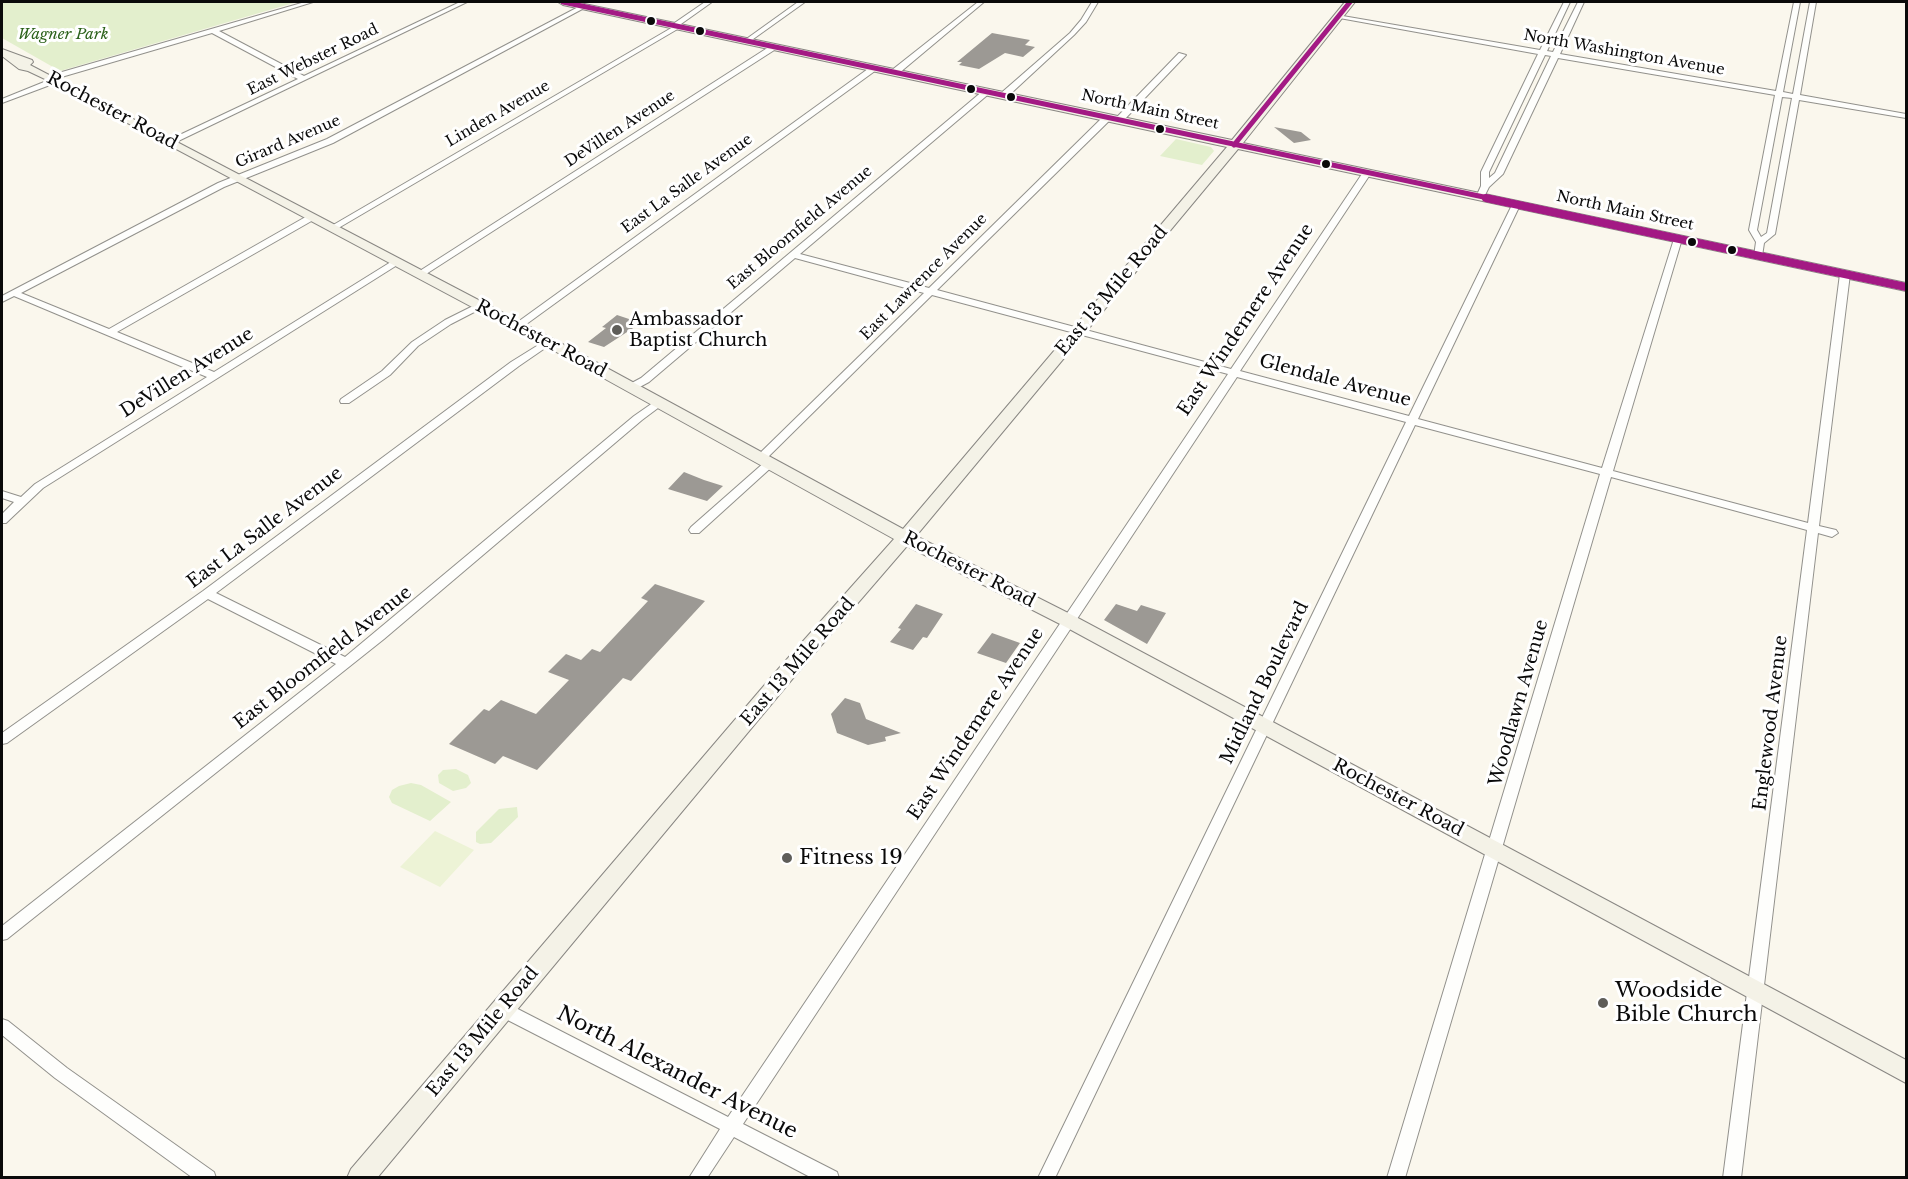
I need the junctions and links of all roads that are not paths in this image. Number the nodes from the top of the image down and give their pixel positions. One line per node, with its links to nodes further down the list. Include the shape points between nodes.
1 (310, 2): 16 (street)
2 (464, 2): 28 (street, East Webster Road)
3 (563, 2): 13 (main road, North Main Street)
4 (709, 2): 15 (street, Linden Avenue)
5 (801, 2): 18 (street)
6 (981, 2): 26 (street)
7 (1095, 2): 31 (street, via 1072,34)
8 (1350, 2): 14 (main road, East 13 Mile Road)
9 (1568, 2): 22 (street)
10 (1581, 2): 24 (street)
11 (1797, 2): 17 (street)
12 (1813, 2): 19 (street)
13 (584, 6): 15 (main road, North Main Street); 43 (street, Girard Avenue, via 330,141)
14 (1337, 17): 22 (street, North Washington Avenue); 39 (main road, East 13 Mile Road)
15 (677, 26): 18 (main road, North Main Street); 47 (street, Linden Avenue)
16 (212, 30): 27 (street); 28 (street)
17 (1790, 38): 19 (street); 30 (street)
18 (747, 41): 20 (main road, North Main Street)
19 (1807, 41): 32 (street)
20 (775, 47): 25 (main road, North Main Street); 53 (street, DeVillen Avenue)
21 (2, 52): 27 (main road, Rochester Road, via 23,67)
22 (1544, 53): 24 (street, North Washington Avenue); 34 (street)
23 (1182, 55): 37 (street, East Lawrence Avenue)
24 (1557, 56): 30 (street, North Washington Avenue); 35 (street)
25 (875, 68): 26 (main road, North Main Street); 60 (street, East La Salle Avenue)
26 (894, 72): 29 (main road, North Main Street)
27 (53, 79): 33 (street); 38 (main road, Rochester Road)
28 (304, 79): 38 (street, East Webster Road)
29 (987, 92): 31 (main road, North Main Street); 50 (street, East Bloomfield Avenue)
30 (1780, 94): 32 (street, North Washington Avenue); 40 (street)
31 (1003, 96): 37 (main road, North Main Street)
32 (1795, 96): 36 (street, North Washington Avenue); 41 (street)
33 (2, 100)
34 (1514, 112): 35 (street); 44 (street, via 1485,172)
35 (1528, 114): 44 (street, via 1499,174)
36 (1906, 116)
37 (1113, 119): 39 (main road, North Main Street); 56 (street, East Lawrence Avenue)
38 (172, 142): 43 (main road, Rochester Road)
39 (1234, 146): 42 (main road, North Main Street); 61 (main road, East 13 Mile Road)
40 (1767, 160): 41 (street); 49 (street, via 1753,230)
41 (1784, 164): 49 (street, via 1771,234)
42 (1367, 173): 44 (main road, North Main Street); 64 (street, East Windemere Avenue)
43 (239, 178): 46 (main road, Rochester Road); 57 (street, Girard Avenue)
44 (1483, 192): 45 (main road, North Main Street)
45 (1516, 205): 48 (main road, North Main Street); 69 (street, Midland Boulevard)
46 (312, 217): 47 (main road, Rochester Road); 62 (street)
47 (332, 228): 52 (main road, Rochester Road)
48 (1678, 239): 51 (main road, North Main Street); 71 (street, Woodlawn Avenue)
49 (1760, 242): 51 (street)
50 (794, 255): 56 (street, Glendale Avenue); 66 (street, East Bloomfield Avenue)
51 (1758, 256): 54 (main road, North Main Street)
52 (397, 262): 53 (main road, Rochester Road); 65 (street, DeVillen Avenue)
53 (420, 274): 59 (main road, Rochester Road)
54 (1845, 274): 55 (main road, North Main Street); 75 (street, Englewood Avenue)
55 (1906, 287)
56 (932, 291): 61 (street, Glendale Avenue); 70 (street, East Lawrence Avenue)
57 (14, 293): 58 (street, Girard Avenue); 62 (street)
58 (2, 299)
59 (479, 306): 60 (main road, Rochester Road); 67 (street, via 415,344 386,373)
60 (518, 326): 63 (main road, Rochester Road)
61 (1079, 331): 64 (street, Glendale Avenue); 78 (main road, East 13 Mile Road)
62 (108, 333): 65 (street)
63 (548, 342): 66 (main road, Rochester Road); 79 (street, East La Salle Avenue)
64 (1234, 373): 69 (street, Glendale Avenue); 80 (street, East Windemere Avenue)
65 (214, 376): 73 (street, DeVillen Avenue)
66 (632, 387): 68 (main road, Rochester Road)
67 (345, 401)
68 (661, 402): 70 (main road, Rochester Road); 81 (street, East Bloomfield Avenue)
69 (1413, 421): 71 (street, Glendale Avenue); 82 (street, Midland Boulevard)
70 (766, 460): 76 (street, East Lawrence Avenue); 78 (main road, Rochester Road)
71 (1608, 473): 75 (street, Glendale Avenue); 84 (street, Woodlawn Avenue)
72 (2, 494): 73 (street)
73 (21, 501): 74 (street, DeVillen Avenue)
74 (2, 520)
75 (1814, 528): 77 (street, Glendale Avenue); 86 (street, Englewood Avenue)
76 (695, 530)
77 (1832, 533)
78 (906, 538): 80 (main road, Rochester Road); 87 (main road, East 13 Mile Road, via 787,672)
79 (207, 594): 81 (street); 83 (street, East La Salle Avenue)
80 (1069, 621): 82 (main road, Rochester Road); 90 (street, East Windemere Avenue)
81 (346, 663): 85 (street, East Bloomfield Avenue)
82 (1265, 727): 84 (main road, Rochester Road); 95 (street, Midland Boulevard)
83 (2, 739)
84 (1494, 849): 86 (main road, Rochester Road); 96 (street, Woodlawn Avenue)
85 (2, 934)
86 (1757, 991): 89 (main road, Rochester Road); 97 (street, Englewood Avenue)
87 (502, 1009): 90 (street, North Alexander Avenue); 92 (main road, East 13 Mile Road)
88 (2, 1026): 91 (street)
89 (1906, 1072)
90 (731, 1126): 93 (street, East Windemere Avenue); 94 (street, North Alexander Avenue)
91 (208, 1178)
92 (360, 1178)
93 (697, 1178)
94 (831, 1178)
95 (1046, 1178)
96 (1396, 1178)
97 (1732, 1178)

